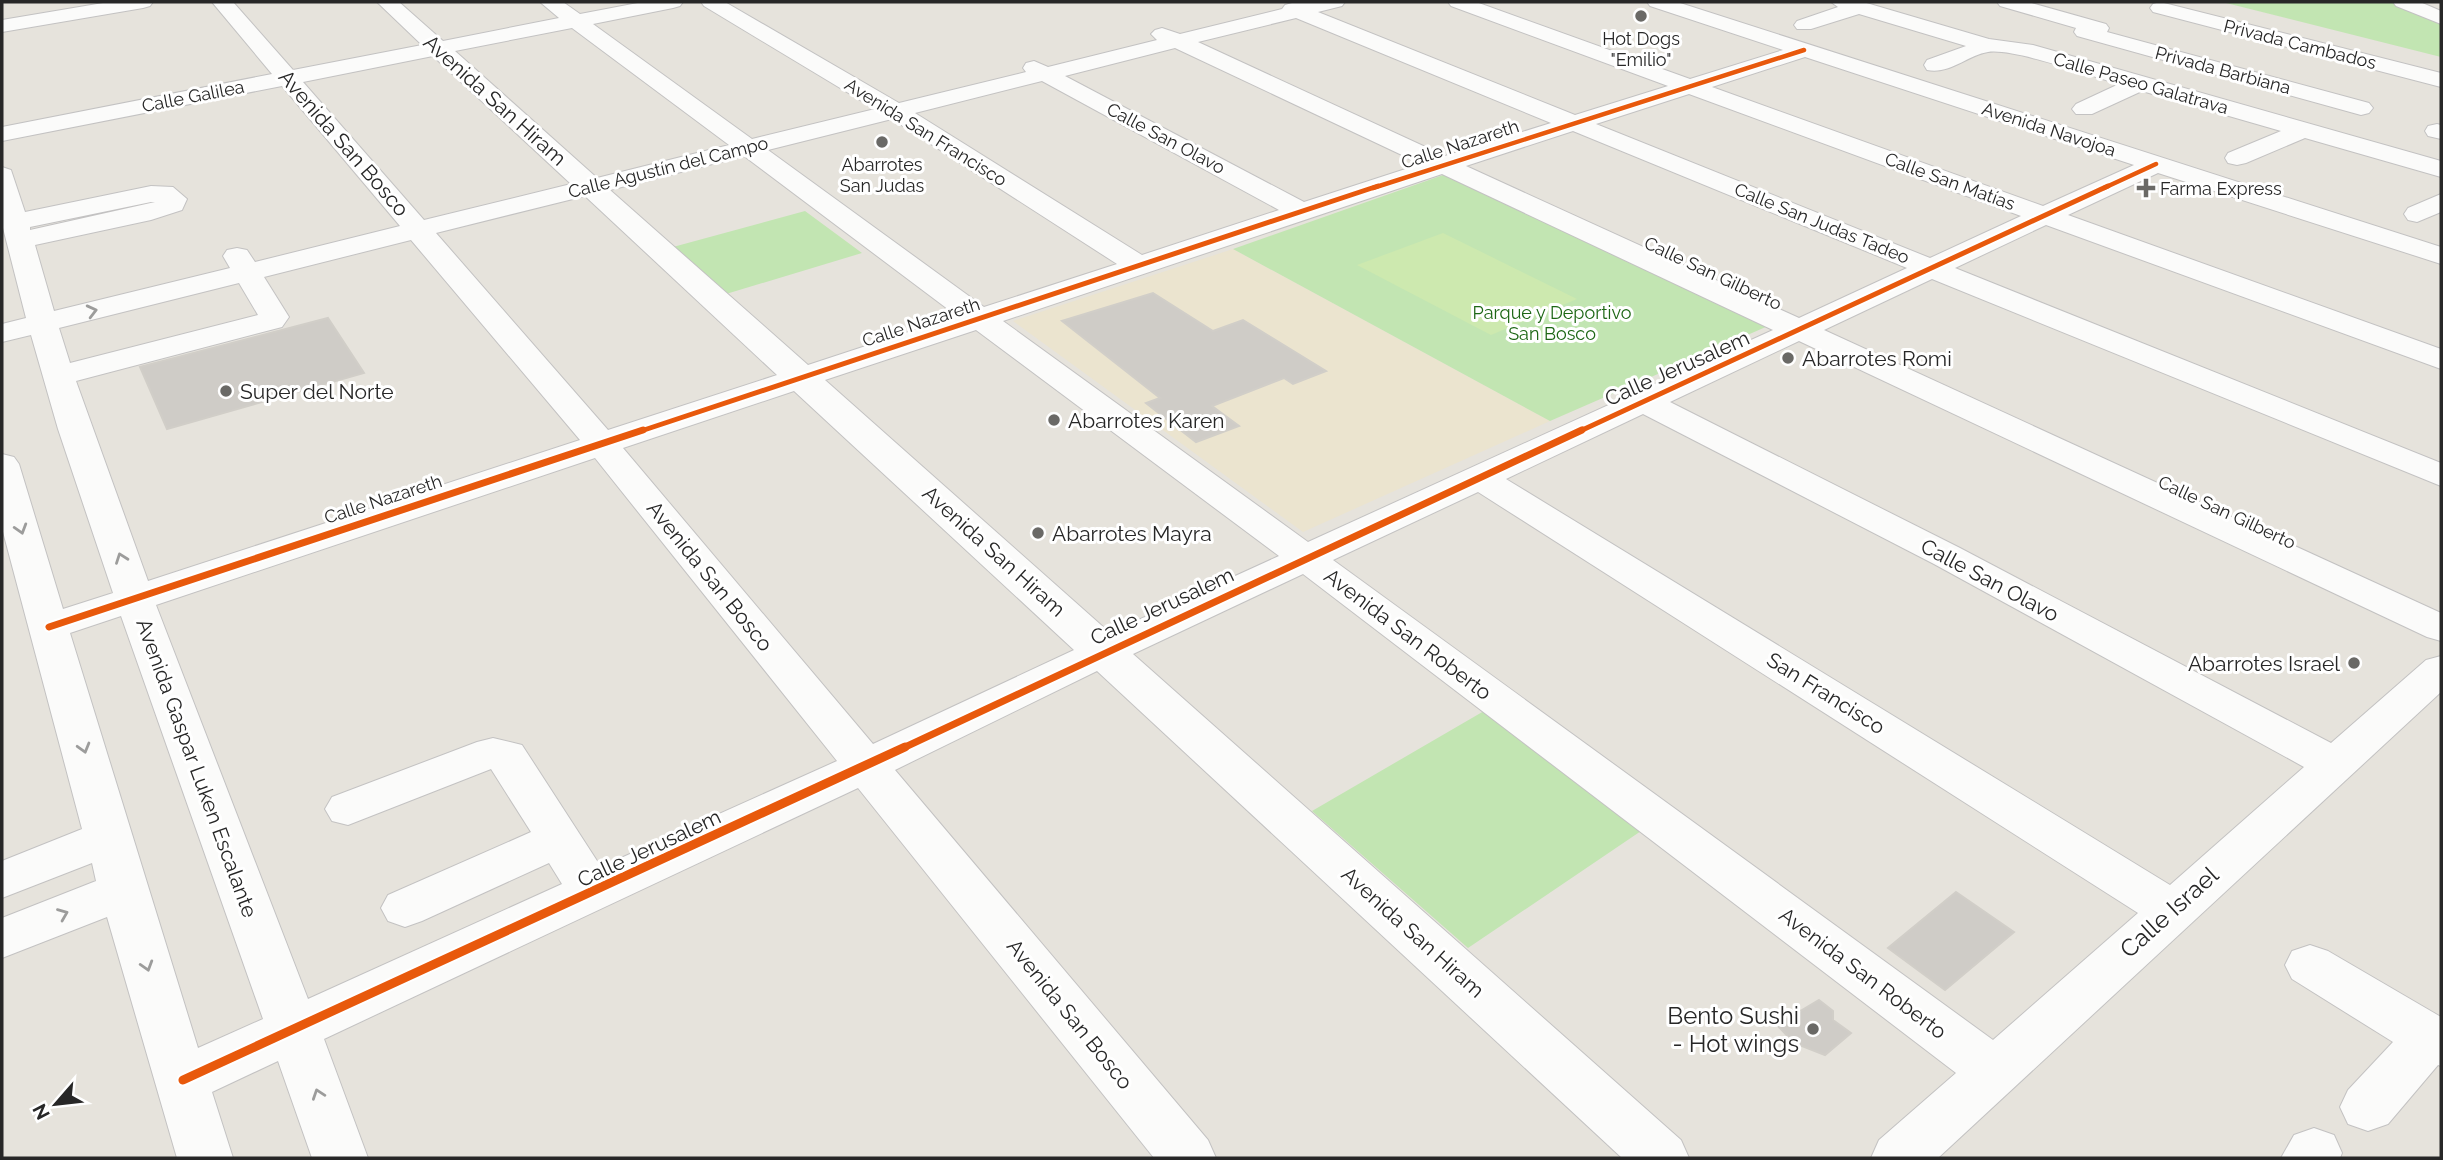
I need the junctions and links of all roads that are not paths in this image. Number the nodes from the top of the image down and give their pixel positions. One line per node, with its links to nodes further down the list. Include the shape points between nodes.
1 (135, 2): 17 (street)
2 (222, 2): 28 (street, Avenida San Bosco)
3 (387, 2): 24 (street, Avenida San Hiram)
4 (673, 2): 16 (street, Calle Galilea)
5 (711, 2): 32 (street, Avenida San Francisco)
6 (1335, 2): 14 (street, Calle Agustín del Campo)
7 (1458, 2): 31 (street, Calle San Matías)
8 (1657, 2): 22 (street, Avenida Navojoa)
9 (2007, 2): 20 (street, Privada Barbiana)
10 (2403, 2): 18 (street)
11 (2431, 2): 15 (street)
12 (2174, 3): 20 (street); 29 (street, Privada Cambados)
13 (1850, 4): 22 (street, Calle Nazareth); 23 (street, Calle Paseo Galatrava)
14 (1289, 6): 21 (street, Calle Agustín del Campo); 35 (street, Calle San Judas Tadeo)
15 (2441, 7)
16 (563, 11): 24 (street, Calle Galilea); 38 (street, Avenida San Roberto)
17 (23, 12): 19 (street)
18 (2441, 18)
19 (2, 26)
20 (2092, 30): 25 (street); 33 (street, Privada Barbiana)
21 (1169, 37): 27 (street, Calle Agustín del Campo); 41 (street, Calle San Gilberto)
22 (1804, 37): 31 (street, Calle Nazareth); 40 (street, Avenida Navojoa)
23 (1987, 45): 25 (street, Calle Paseo Galatrava); 26 (street)
24 (437, 48): 28 (street, Calle Galilea); 44 (street, Avenida San Hiram)
25 (2025, 50): 30 (street, Calle Paseo Galatrava)
26 (1934, 65)
27 (1037, 70): 32 (street, Calle Agustín del Campo); 46 (street, Calle San Olavo)
28 (287, 77): 37 (street, Calle Galilea); 50 (street, Avenida San Bosco)
29 (2441, 80)
30 (2140, 83): 34 (street); 36 (street, Calle Paseo Galatrava)
31 (1689, 87): 35 (street, Calle Nazareth); 48 (street, Calle San Matías)
32 (887, 106): 38 (street, Calle Agustín del Campo); 53 (street, Avenida San Francisco)
33 (2361, 108)
34 (2084, 110)
35 (1574, 124): 41 (street, Calle Nazareth); 54 (street, Calle San Judas Tadeo)
36 (2303, 130): 39 (street); 42 (street, Calle Paseo Galatrava)
37 (2, 134)
38 (740, 142): 44 (street, Calle Agustín del Campo); 57 (street, Avenida San Roberto)
39 (2237, 158)
40 (2156, 163): 48 (street, Calle Jerusalem); 52 (street, Avenida Navojoa)
41 (1443, 165): 46 (street, Calle Nazareth); 58 (street, Calle San Gilberto)
42 (2441, 169)
43 (2, 175): 51 (street, Avenida Gaspar Luken Escalante)
44 (583, 180): 50 (street, Calle Agustín del Campo); 62 (street, Avenida San Hiram)
45 (2441, 202): 47 (street)
46 (1302, 212): 53 (street, Calle Nazareth)
47 (2417, 214)
48 (2048, 216): 54 (street, Calle Jerusalem); 60 (street, Calle San Matías)
49 (66, 221): 51 (street)
50 (413, 222): 55 (street, Calle Agustín del Campo, via 302,260); 64 (street, Avenida San Bosco)
51 (17, 231): 56 (street, Avenida Gaspar Luken Escalante)
52 (2441, 256)
53 (1140, 266): 57 (street, Calle Nazareth)
54 (1934, 268): 58 (street, Calle Jerusalem); 66 (street, Calle San Judas Tadeo)
55 (247, 273): 56 (street, Calle Agustín del Campo); 61 (street, via 274,317 271,321)
56 (28, 312): 59 (street, Calle Agustín del Campo); 61 (street, Avenida Gaspar Luken Escalante)
57 (983, 319): 62 (street, Calle Nazareth); 68 (street, Avenida San Roberto)
58 (1801, 331): 63 (street, Calle Jerusalem); 71 (street, Calle San Gilberto)
59 (2, 333)
60 (2441, 360)
61 (59, 376): 69 (street, Avenida Gaspar Luken Escalante, one-way to 61)
62 (802, 378): 64 (street, Calle Nazareth); 72 (street, Avenida San Hiram)
63 (1643, 401): 67 (street, Calle Jerusalem); 74 (street, Calle San Olavo, via 1947,556)
64 (601, 443): 69 (street, Calle Nazareth); 75 (street, Avenida San Bosco)
65 (2, 464): 70 (street, one-way to 70)
66 (2441, 475)
67 (1480, 478): 68 (street, Calle Jerusalem); 83 (street, San Francisco)
68 (1307, 559): 72 (street, Calle Jerusalem); 88 (street, Avenida San Roberto)
69 (135, 598): 70 (street, Calle Nazareth); 86 (street, Avenida Gaspar Luken Escalante)
70 (50, 627): 77 (street, one-way to 77)
71 (2441, 628)
72 (1105, 651): 75 (street, Calle Jerusalem); 94 (street, Avenida San Hiram)
73 (2441, 669): 74 (street, Calle Israel)
74 (2334, 764): 83 (street, Calle Israel)
75 (865, 766): 81 (street, Calle Jerusalem); 93 (street, Avenida San Bosco)
76 (348, 809): 78 (street, via 493,753 506,756 514,766)
77 (109, 838): 79 (street); 80 (street)
78 (559, 839): 81 (street); 82 (street)
79 (2, 880)
80 (123, 890): 84 (street, one-way to 80); 89 (street, one-way to 89)
81 (593, 893): 86 (street, Calle Jerusalem)
82 (405, 908)
83 (2172, 910): 88 (street, Calle Israel)
84 (2, 939)
85 (2310, 965): 87 (street)
86 (295, 1031): 89 (street, Calle Jerusalem); 92 (street, Avenida Gaspar Luken Escalante, one-way to 86)
87 (2436, 1040): 90 (street)
88 (1994, 1071): 95 (street, Calle Israel)
89 (183, 1080): 91 (street)
90 (2368, 1107)
91 (205, 1158)
92 (340, 1158)
93 (1188, 1158)
94 (1661, 1158)
95 (1899, 1158)

